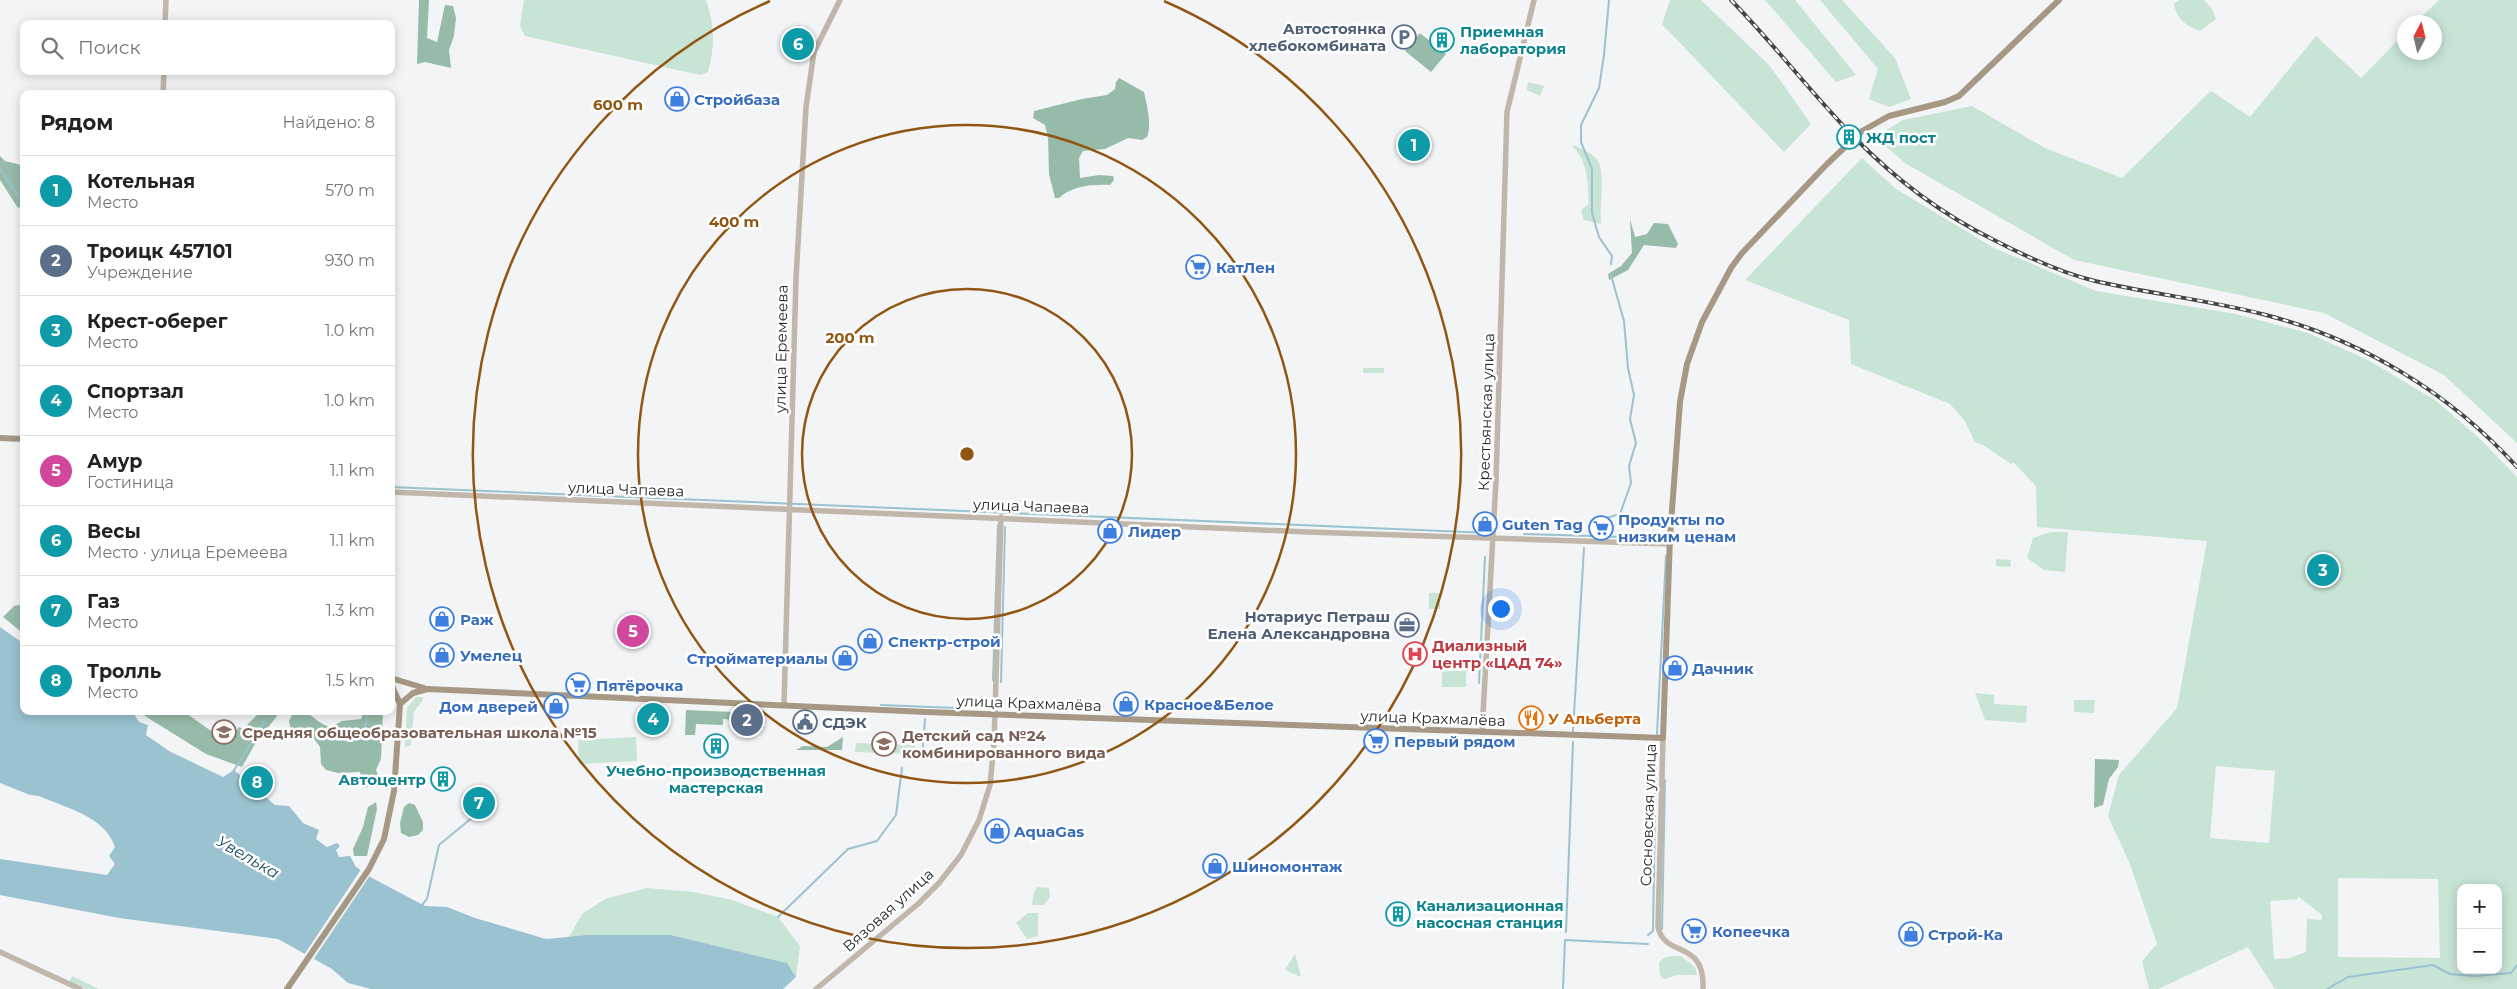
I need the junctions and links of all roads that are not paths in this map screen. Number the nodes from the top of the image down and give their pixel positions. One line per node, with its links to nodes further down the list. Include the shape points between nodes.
1 (166, 0): 5 (street)
2 (840, 0): 11 (street, улица Еремеева, via 816,46 808,76 796,278)
3 (1534, 0): 13 (street, Крестьянская улица, via 1508,112)
4 (2059, 0): 14 (main road, Сосновская улица, via 1959,96 1869,125 1742,253 1731,268 1702,322 1687,364 1680,402)
5 (166, 20)
6 (164, 75): 7 (street)
7 (163, 90)
8 (0, 438): 9 (main road)
9 (20, 439)
10 (395, 492): 11 (street, улица Чапаева)
11 (789, 508): 12 (street, улица Чапаева); 19 (street, улица Еремеева)
12 (1001, 517): 13 (street, улица Чапаева, via 1308,532); 20 (street, Вязовая улица)
13 (1494, 537): 14 (street, улица Чапаева); 21 (street, Крестьянская улица)
14 (1670, 544): 22 (main road, Сосновская улица)
15 (395, 679): 16 (main road)
16 (428, 689): 18 (main road, улица Крахмалёва, via 413,693); 19 (main road, улица Крахмалёва)
17 (395, 693): 18 (main road)
18 (400, 704): 25 (main road, via 391,809 384,839 369,869)
19 (784, 705): 20 (main road, улица Крахмалёва)
20 (995, 714): 21 (main road, улица Крахмалёва); 26 (street, Вязовая улица, via 992,769 986,800 961,855 918,904)
21 (1482, 732): 22 (main road, улица Крахмалёва)
22 (1663, 738): 27 (street, Сосновская улица, via 1658,923 1663,937 1696,958 1703,974)
23 (0, 952): 24 (street)
24 (80, 989)
25 (287, 989)
26 (816, 989)
27 (1703, 989)

